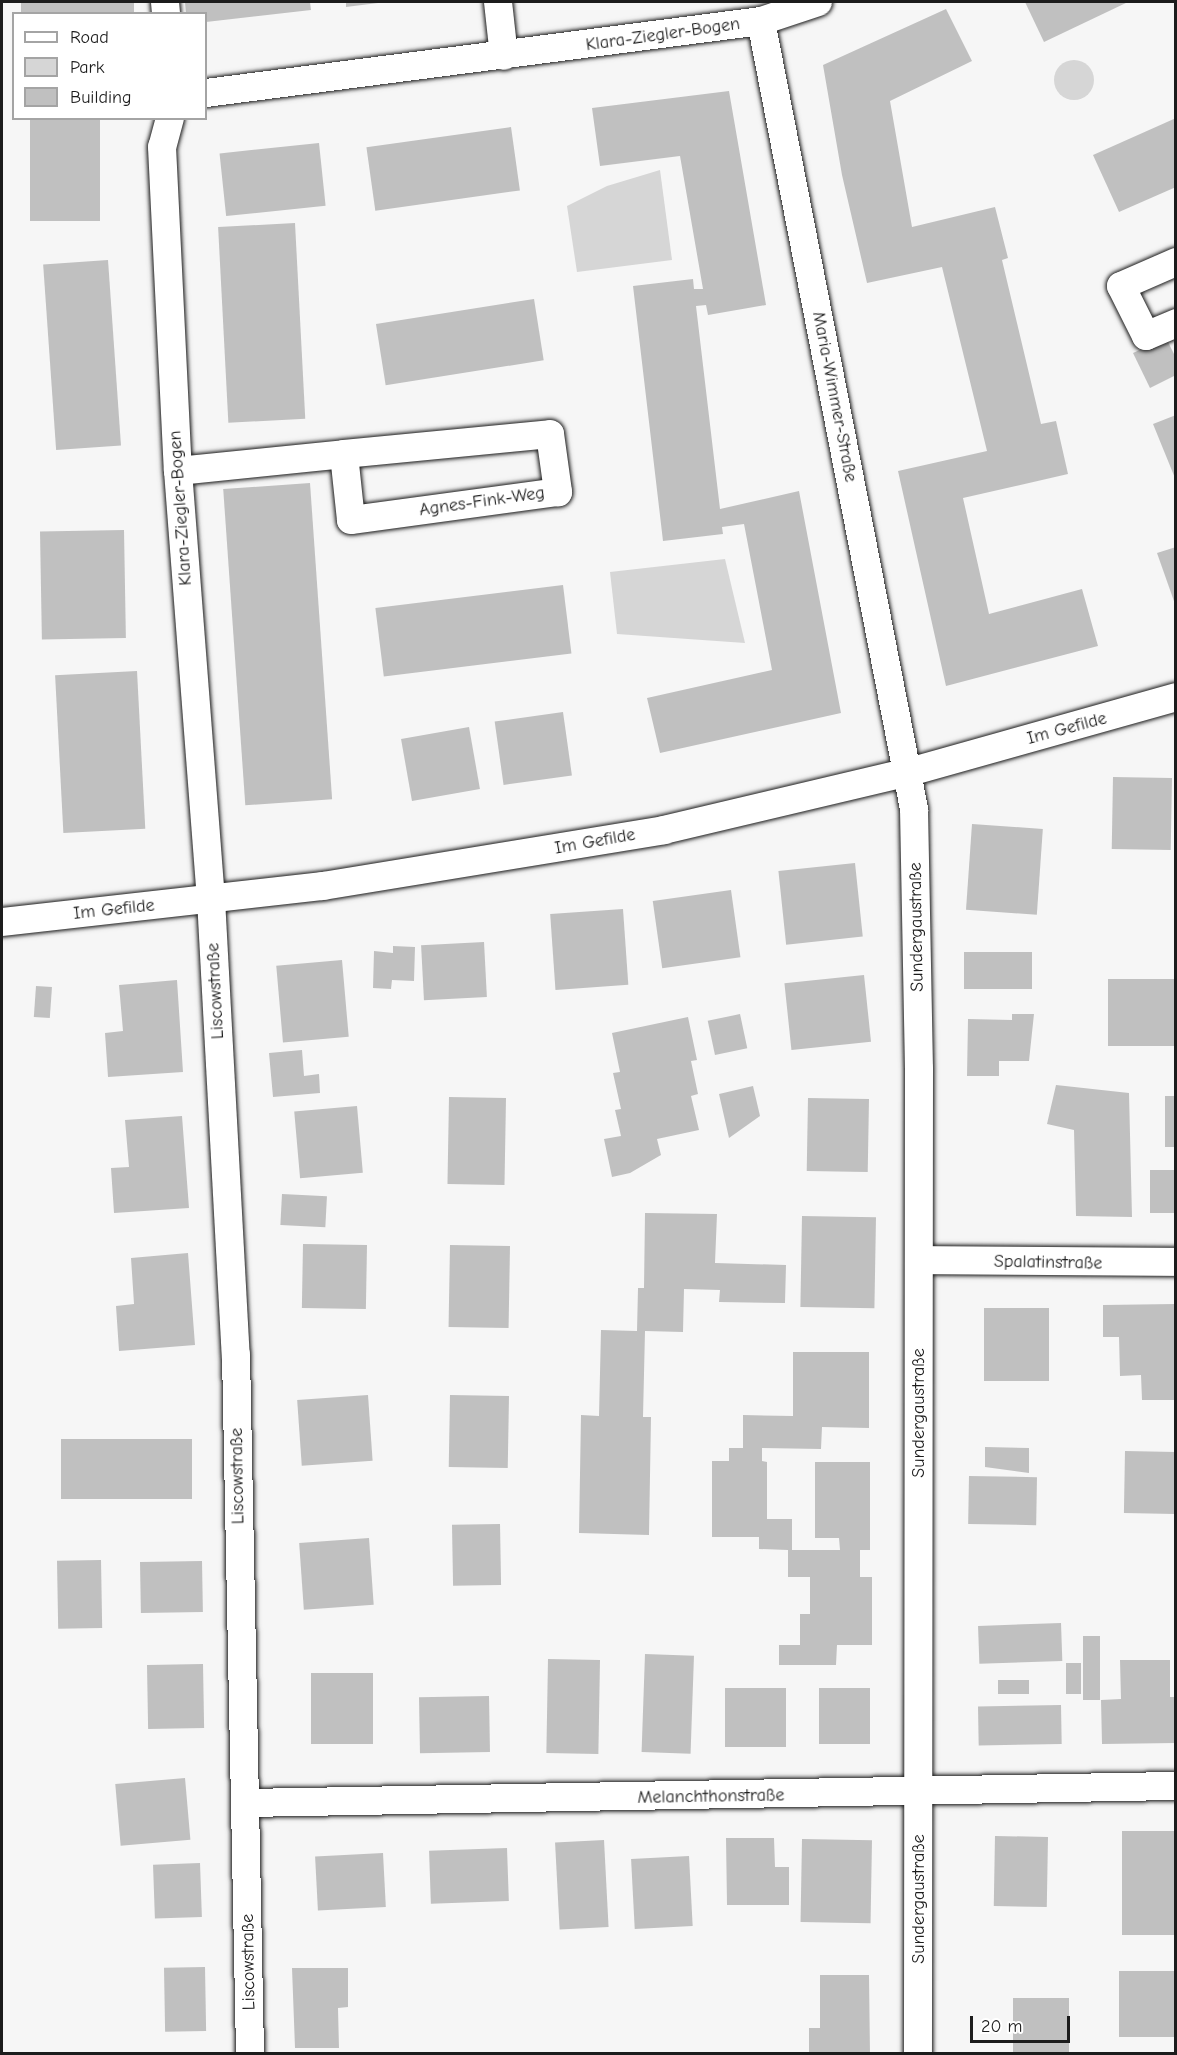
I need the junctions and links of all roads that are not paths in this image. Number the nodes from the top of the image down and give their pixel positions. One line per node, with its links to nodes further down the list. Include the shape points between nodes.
1 (498, 2): 4 (street)
2 (818, 2): 3 (street, Klara-Ziegler-Bogen)
3 (761, 21): 4 (street, Klara-Ziegler-Bogen); 12 (street, Maria-Wimmer-Straße)
4 (504, 56): 5 (street, Klara-Ziegler-Bogen)
5 (207, 93)
6 (169, 120): 10 (street, Klara-Ziegler-Bogen, via 162,147)
7 (1176, 262): 8 (street, via 1121,286 1146,336)
8 (1176, 323)
9 (344, 454): 9 (street, Agnes-Fink-Weg, via 550,434 558,492 351,520); 10 (street, Agnes-Fink-Weg)
10 (178, 471): 13 (street, Klara-Ziegler-Bogen)
11 (1176, 697): 12 (street, Im Gefilde)
12 (906, 772): 13 (street, Im Gefilde, via 664,830 364,880); 15 (street, Sundergaustraße, via 914,809)
13 (211, 899): 14 (street, Im Gefilde); 19 (street, Liscowstraße, via 236,1355)
14 (2, 922)
15 (920, 1260): 16 (street, Spalatinstraße); 18 (street, Sundergaustraße)
16 (1176, 1262)
17 (1176, 1786): 18 (street, Melanchthonstraße)
18 (920, 1794): 19 (street, Melanchthonstraße); 21 (street, Sundergaustraße)
19 (246, 1803): 20 (street, Liscowstraße)
20 (250, 2054)
21 (918, 2054)

